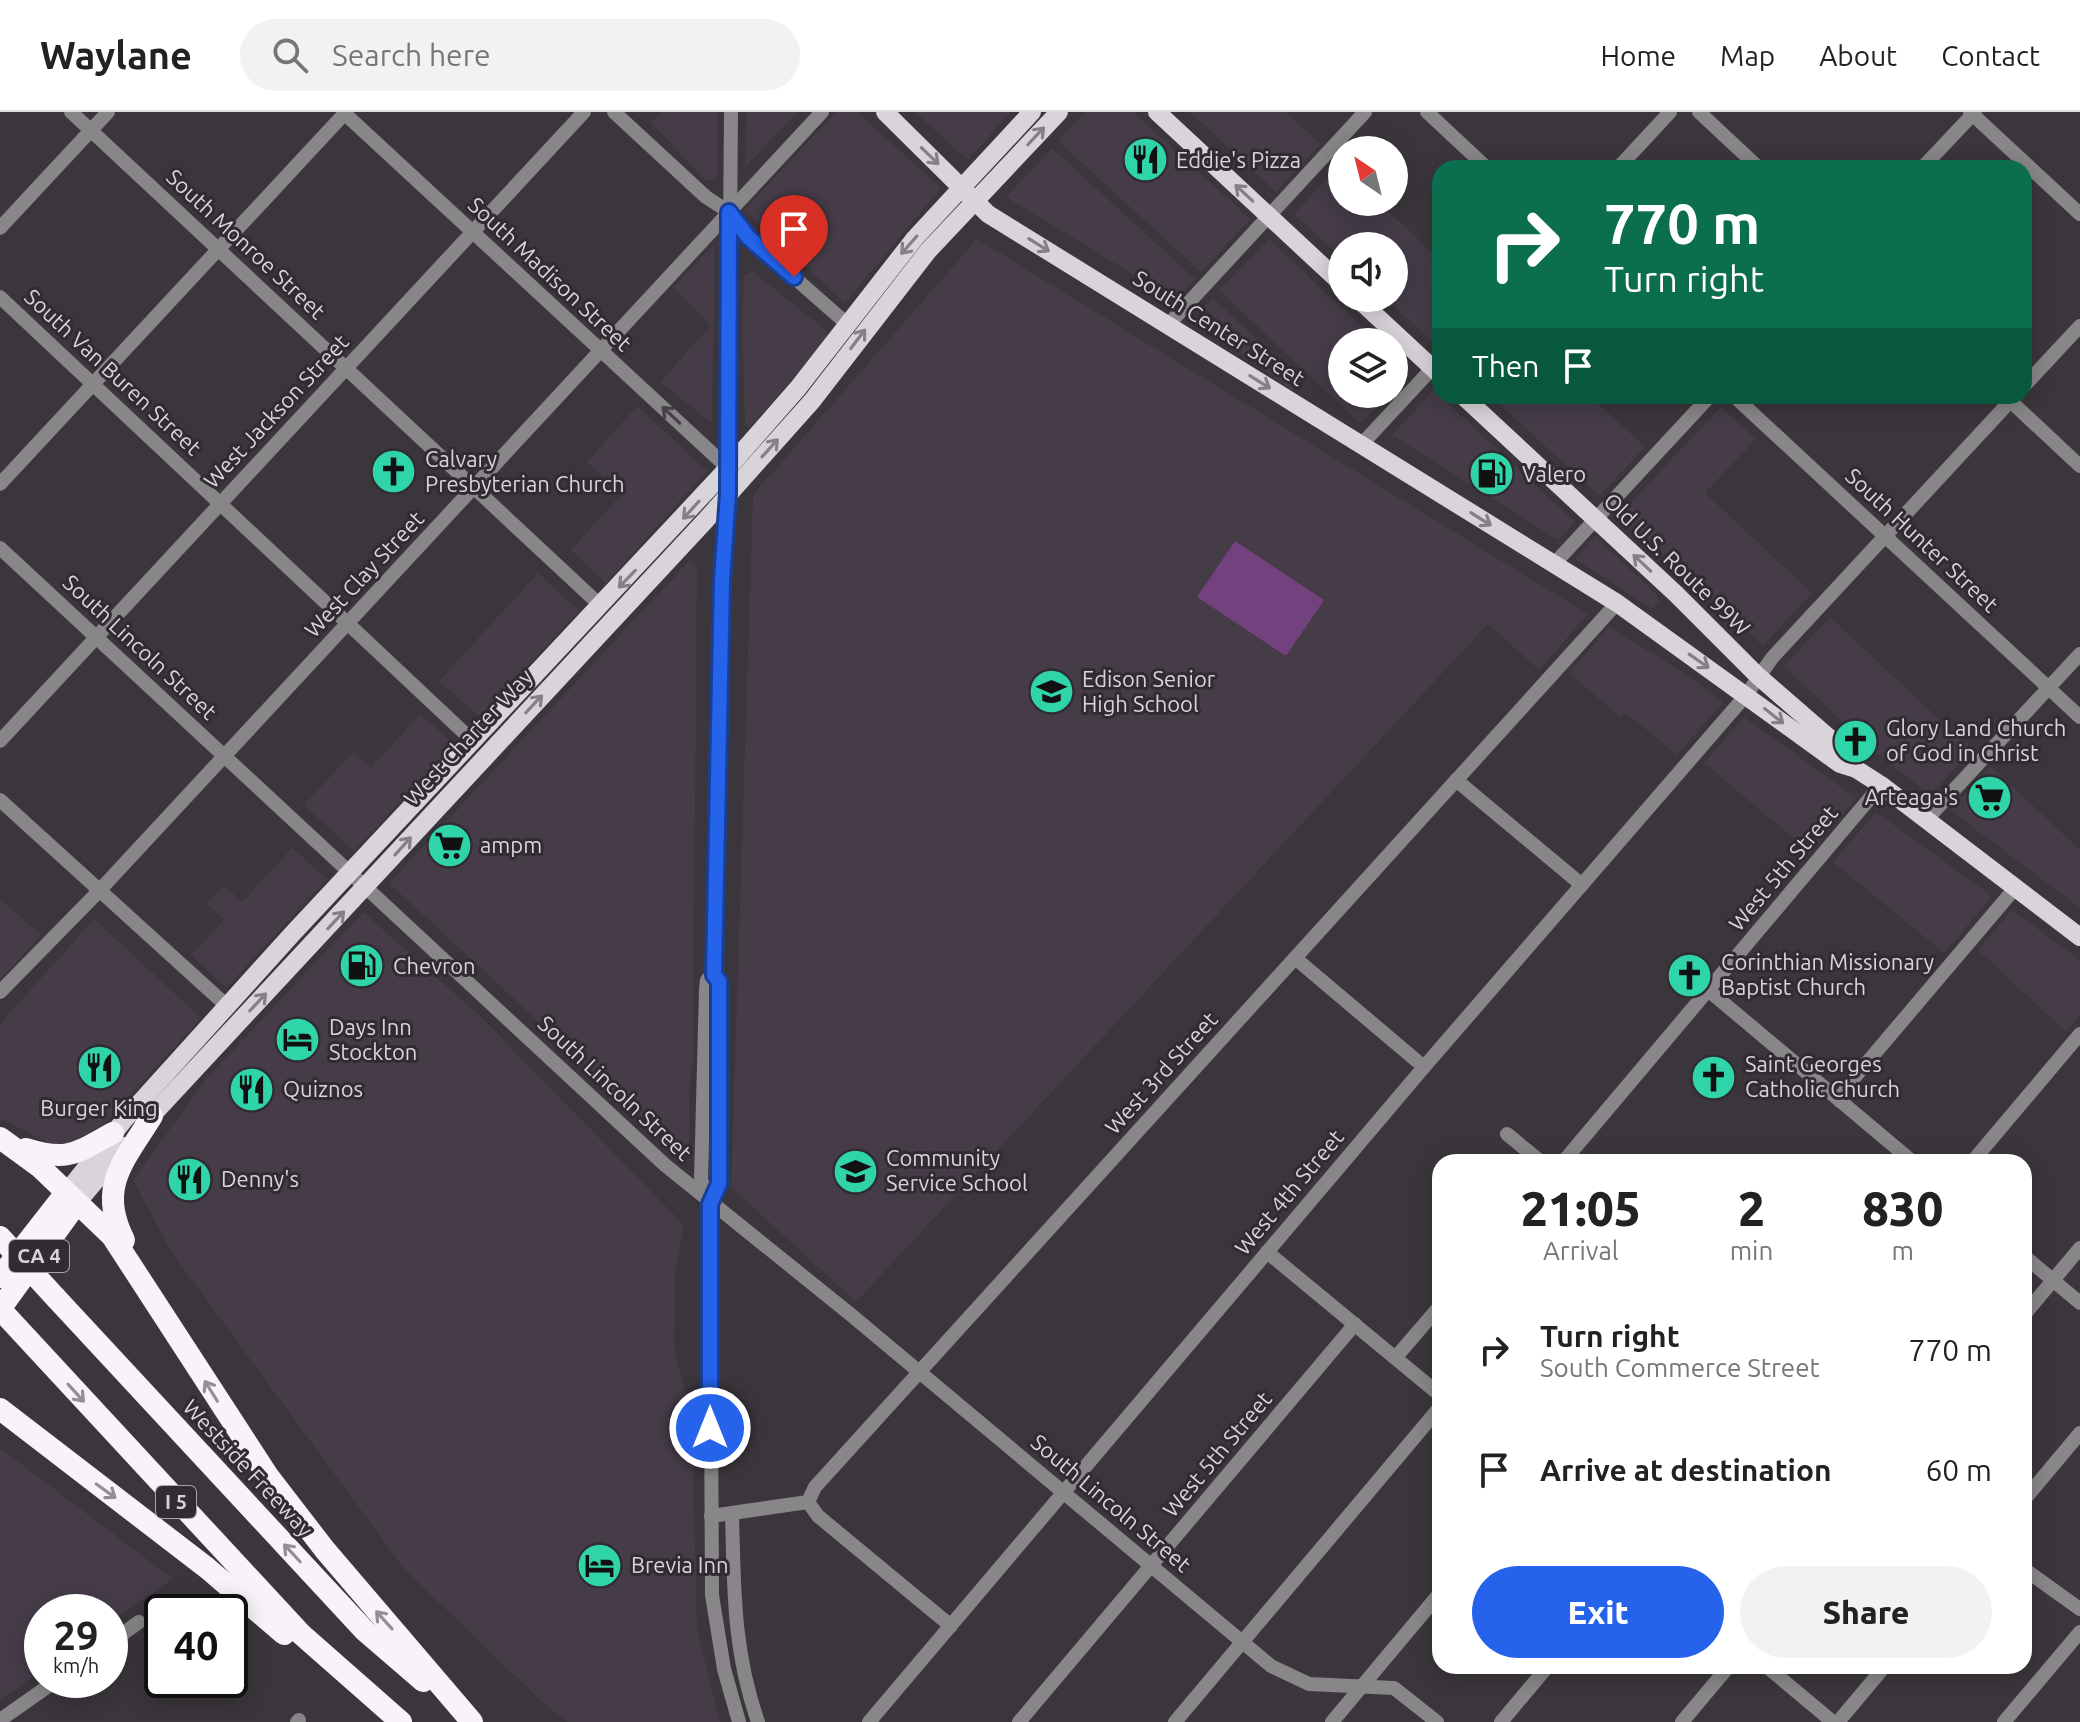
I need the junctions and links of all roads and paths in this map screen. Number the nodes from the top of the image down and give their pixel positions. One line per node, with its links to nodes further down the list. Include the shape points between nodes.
1 (71, 112): 17 (street, South Monroe Street)
2 (108, 112): 17 (street)
3 (584, 112): 29 (street, West Jackson Street)
4 (614, 112): 25 (street)
5 (731, 112): 25 (street)
6 (822, 112): 25 (street, West Clay Street)
7 (885, 112): 24 (main road, South Center Street, one-way to 24)
8 (1032, 112): 24 (main road)
9 (1059, 112): 24 (main road, one-way to 9)
10 (1157, 112): 27 (main road, one-way to 10)
11 (1365, 112): 27 (street)
12 (1427, 112): 18 (street)
13 (1670, 112): 19 (street)
14 (1699, 112): 20 (street)
15 (344, 113): 29 (street, South Madison Street); 30 (street)
16 (1972, 113): 21 (street); 22 (street)
17 (91, 130): 28 (street); 30 (street, South Monroe Street)
18 (1478, 160)
19 (1625, 160)
20 (1750, 160)
21 (1929, 160)
22 (2022, 160)
23 (2032, 169): 26 (street)
24 (969, 194): 34 (main road, West Charter Way, one-way to 34, via 915,238); 35 (main road, South Center Street, one-way to 35, via 988,214); 53 (main road, West Charter Way, one-way to 24, via 812,401)
25 (729, 212): 34 (street, via 748,237); 37 (street, West Clay Street); 50 (street)
26 (2080, 214)
27 (1269, 216): 31 (main road); 35 (street)
28 (0, 228)
29 (472, 232): 37 (street, South Madison Street); 39 (street, West Jackson Street)
30 (219, 249): 39 (street, South Monroe Street); 42 (street)
31 (1328, 271)
32 (0, 297): 42 (street, South Van Buren Street)
33 (1373, 312): 38 (main road)
34 (846, 323): 50 (main road, West Charter Way)
35 (1168, 325): 48 (main road, South Center Street, one-way to 48)
36 (2080, 326): 41 (street)
37 (601, 351): 50 (street, South Madison Street, one-way to 37); 52 (street, West Clay Street)
38 (1432, 362)
39 (347, 368): 52 (street, South Monroe Street); 54 (street, West Jackson Street)
40 (1432, 373): 48 (street)
41 (2032, 377)
42 (93, 384): 51 (street); 54 (street, South Van Buren Street)
43 (1472, 404): 55 (main road, Old U.S. Route 99W)
44 (1703, 404): 55 (street)
45 (1743, 404): 56 (street, South Hunter Street)
46 (2005, 404): 56 (street, West 4th Street)
47 (2016, 404): 49 (street)
48 (1361, 445): 58 (main road, South Center Street, one-way to 58)
49 (2080, 466)
50 (728, 468): 53 (street); 60 (main road, West Charter Way, one-way to 60)
51 (0, 484)
52 (475, 486): 60 (street, South Monroe Street); 61 (street, West Clay Street)
53 (728, 494): 64 (main road, West Charter Way); 85 (street)
54 (221, 502): 61 (street, South Van Buren Street); 62 (street, West Jackson Street)
55 (1596, 519): 58 (street); 65 (main road, Old U.S. Route 99W, one-way to 55)
56 (1885, 536): 65 (street, West 4th Street); 66 (street, South Hunter Street)
57 (0, 548): 62 (street, South Lincoln Street)
58 (1554, 564): 59 (main road, South Center Street)
59 (1617, 603): 67 (main road, South Center Street, one-way to 67); 73 (street, West 3rd Street)
60 (601, 606): 64 (main road, via 605,614 574,650); 70 (main road, West Charter Way)
61 (350, 622): 70 (street, South Van Buren Street); 71 (street, West Clay Street)
62 (96, 638): 69 (street, West Jackson Street); 71 (street, South Lincoln Street)
63 (2080, 654): 66 (street)
64 (577, 658): 75 (main road, West Charter Way, one-way to 64)
65 (1758, 676): 67 (street, West 4th Street); 72 (main road, Old U.S. Route 99W, via 1849,755)
66 (2049, 688): 68 (street, South Hunter Street); 77 (street)
67 (1747, 694): 72 (main road, Old U.S. Route 99W, one-way to 72, via 1840,764); 79 (street, West 4th Street)
68 (2080, 717)
69 (0, 741)
70 (474, 742): 75 (main road, via 475,753 449,783); 78 (main road, West Charter Way)
71 (225, 755): 78 (street, South Lincoln Street); 82 (street, West Clay Street)
72 (1856, 769): 74 (main road, Old U.S. Route 99W)
73 (1456, 780): 79 (street); 84 (street, West 3rd Street)
74 (1881, 785): 77 (main road, Old U.S. Route 99W); 86 (street, West 5th Street)
75 (447, 797): 81 (main road, West Charter Way, one-way to 75)
76 (0, 800): 82 (street)
77 (1927, 819): 80 (main road, Old U.S. Route 99W)
78 (350, 874): 81 (street, South Lincoln Street); 88 (main road, West Charter Way)
79 (1582, 885): 90 (street, West 4th Street)
80 (2016, 887): 83 (main road, Old U.S. Route 99W); 92 (street)
81 (365, 888): 91 (main road, West Charter Way, one-way to 81); 102 (street, South Lincoln Street)
82 (99, 891): 87 (street, West Clay Street); 88 (street)
83 (2080, 937)
84 (1295, 958): 90 (street); 116 (street, West 3rd Street)
85 (714, 975): 102 (street, via 719,981 719,1184); 102 (street, via 706,989 701,1180)
86 (1708, 990): 92 (street); 98 (street, West 5th Street)
87 (0, 992)
88 (227, 1006): 91 (main road, via 223,1025 190,1061); 94 (main road, West Charter Way)
89 (2080, 1034): 100 (street)
90 (1424, 1067): 105 (street, West 4th Street)
91 (186, 1080): 93 (main road, West Charter Way)
92 (1840, 1101): 99 (street)
93 (152, 1116): 101 (main road, West Charter Way); 109 (highway, via 115,1178 110,1201 115,1224)
94 (113, 1133): 96 (highway, via 60,1158); 101 (main road, West Charter Way)
95 (1507, 1134): 97 (street)
96 (5, 1141): 101 (highway)
97 (1531, 1154)
98 (1570, 1154)
99 (1903, 1154)
100 (1979, 1154)
101 (71, 1198): 107 (highway, West Charter Way / CA 4); 109 (highway, via 112,1236); 112 (highway, West Charter Way / CA 4)
102 (710, 1204): 116 (street, South Lincoln Street); 125 (street)
103 (0, 1237): 144 (highway, Westside Freeway / I 5, one-way to 103, bridge, via 365,1631)
104 (2080, 1248): 108 (street)
105 (1267, 1252): 114 (street); 122 (street, West 4th Street)
106 (2032, 1263): 108 (street)
107 (0, 1277)
108 (2053, 1280): 110 (street); 111 (street)
109 (149, 1291): 144 (highway, one-way to 109, via 268,1476)
110 (2080, 1303)
111 (2032, 1305)
112 (0, 1309): 135 (highway, I 5, one-way to 135)
113 (1432, 1315): 115 (street)
114 (1355, 1324): 115 (street); 126 (street, West 5th Street)
115 (1396, 1357): 117 (street)
116 (919, 1373): 122 (street, South Lincoln Street); 123 (street, West 3rd Street, via 815,1487)
117 (1432, 1388)
118 (3, 1412): 135 (highway, one-way to 135, via 207,1568 297,1645)
119 (1432, 1416): 134 (street)
120 (2080, 1433): 121 (street)
121 (2032, 1490)
122 (1064, 1493): 126 (street, South Lincoln Street); 131 (street, West 4th Street)
123 (808, 1502): 124 (street); 131 (street, via 818,1516)
124 (732, 1514): 125 (street); 146 (street, via 734,1620)
125 (711, 1516): 145 (street, via 717,1633)
126 (1151, 1566): 134 (street, South Lincoln Street); 148 (street, West 5th Street)
127 (2032, 1575): 129 (street)
128 (1432, 1602): 140 (street)
129 (2080, 1609)
130 (139, 1622): 132 (street)
131 (951, 1626): 147 (street, West 4th Street)
132 (128, 1630)
133 (2080, 1632): 155 (street)
134 (1242, 1642): 140 (street, South Lincoln Street, via 1292,1679); 149 (street)
135 (333, 1664): 143 (highway, I 5)
136 (1541, 1674): 152 (street)
137 (1722, 1674): 153 (street)
138 (1776, 1674): 154 (street)
139 (1878, 1674): 154 (street)
140 (1360, 1688): 150 (street); 151 (street, South Lincoln Street, via 1394,1688)
141 (31, 1698): 142 (street)
142 (0, 1720)
143 (401, 1722)
144 (471, 1722)
145 (739, 1722)
146 (758, 1722)
147 (869, 1722)
148 (1019, 1722)
149 (1175, 1722)
150 (1332, 1722)
151 (1437, 1722)
152 (1501, 1722)
153 (1682, 1722)
154 (1835, 1722)
155 (2004, 1722)

